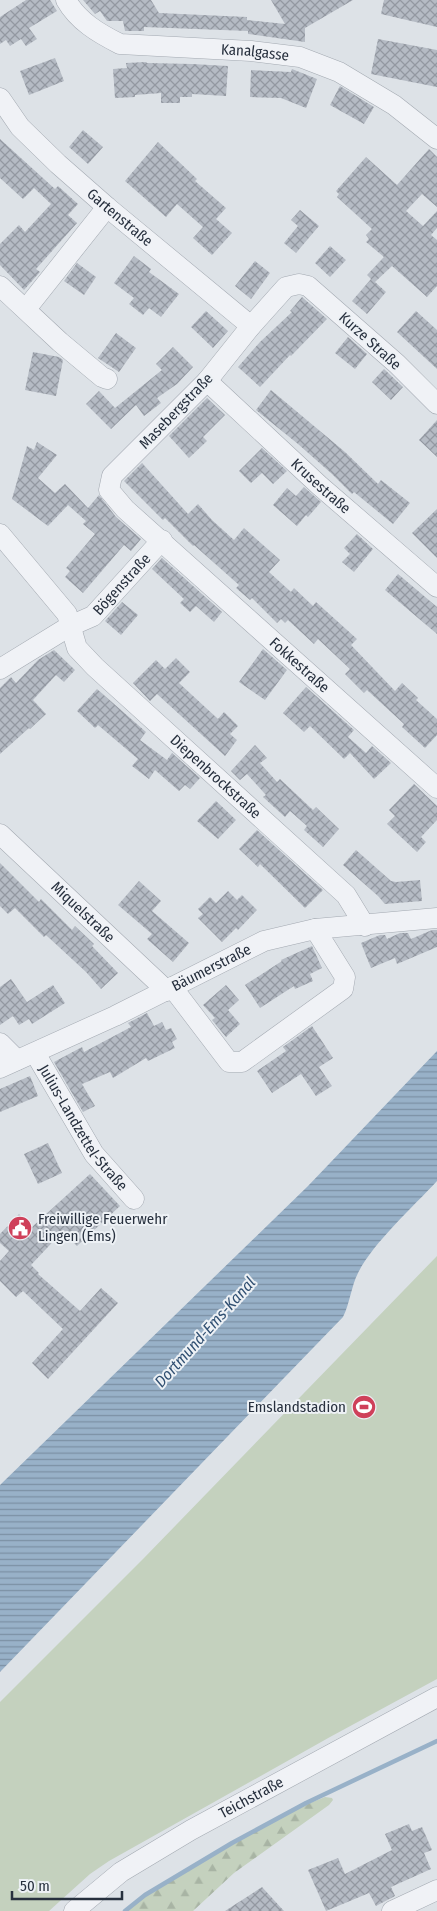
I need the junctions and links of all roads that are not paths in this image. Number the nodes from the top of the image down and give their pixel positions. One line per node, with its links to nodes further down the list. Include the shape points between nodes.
1 (66, 0): 3 (street, Kanalgasse, via 87,25 120,44 257,52 300,58 339,72 394,105)
2 (0, 98): 4 (street, Gartenstraße, via 20,126)
3 (437, 139)
4 (107, 207): 7 (street); 8 (street, Gartenstraße)
5 (299, 284): 8 (street, Masebergstraße, via 286,287); 11 (street, Kurze Straße, via 308,286 344,316)
6 (0, 286): 7 (street)
7 (26, 309): 9 (street, via 60,342)
8 (250, 326): 10 (street, Masebergstraße)
9 (107, 379)
10 (207, 381): 13 (street, Masebergstraße, via 112,476 109,490 125,509); 14 (street, Krusestraße)
11 (437, 404)
12 (0, 534): 15 (street, Diepenbrockstraße, via 67,614)
13 (162, 540): 15 (street, Bögenstraße, via 93,616); 17 (street, Fokkestraße)
14 (437, 588)
15 (70, 626): 16 (street, Bögenstraße); 20 (street, Diepenbrockstraße, via 77,648 95,667 346,895)
16 (0, 669)
17 (437, 788)
18 (0, 834): 22 (street, Miquelstraße)
19 (437, 918): 20 (street, Bäumerstraße)
20 (365, 926): 21 (street, Bäumerstraße)
21 (315, 929): 22 (street, Bäumerstraße, via 264,941); 22 (street, via 346,976 343,989 242,1062 229,1062)
22 (169, 989): 24 (street, Bäumerstraße)
23 (0, 1043): 24 (street, Julius-Landzettel-Straße)
24 (17, 1060): 25 (street, Julius-Landzettel-Straße)
25 (134, 1199)
26 (437, 1697): 28 (street, Teichstraße, via 379,1719 183,1834 122,1872)
27 (437, 1890): 29 (street)
28 (74, 1911)
29 (392, 1911)

